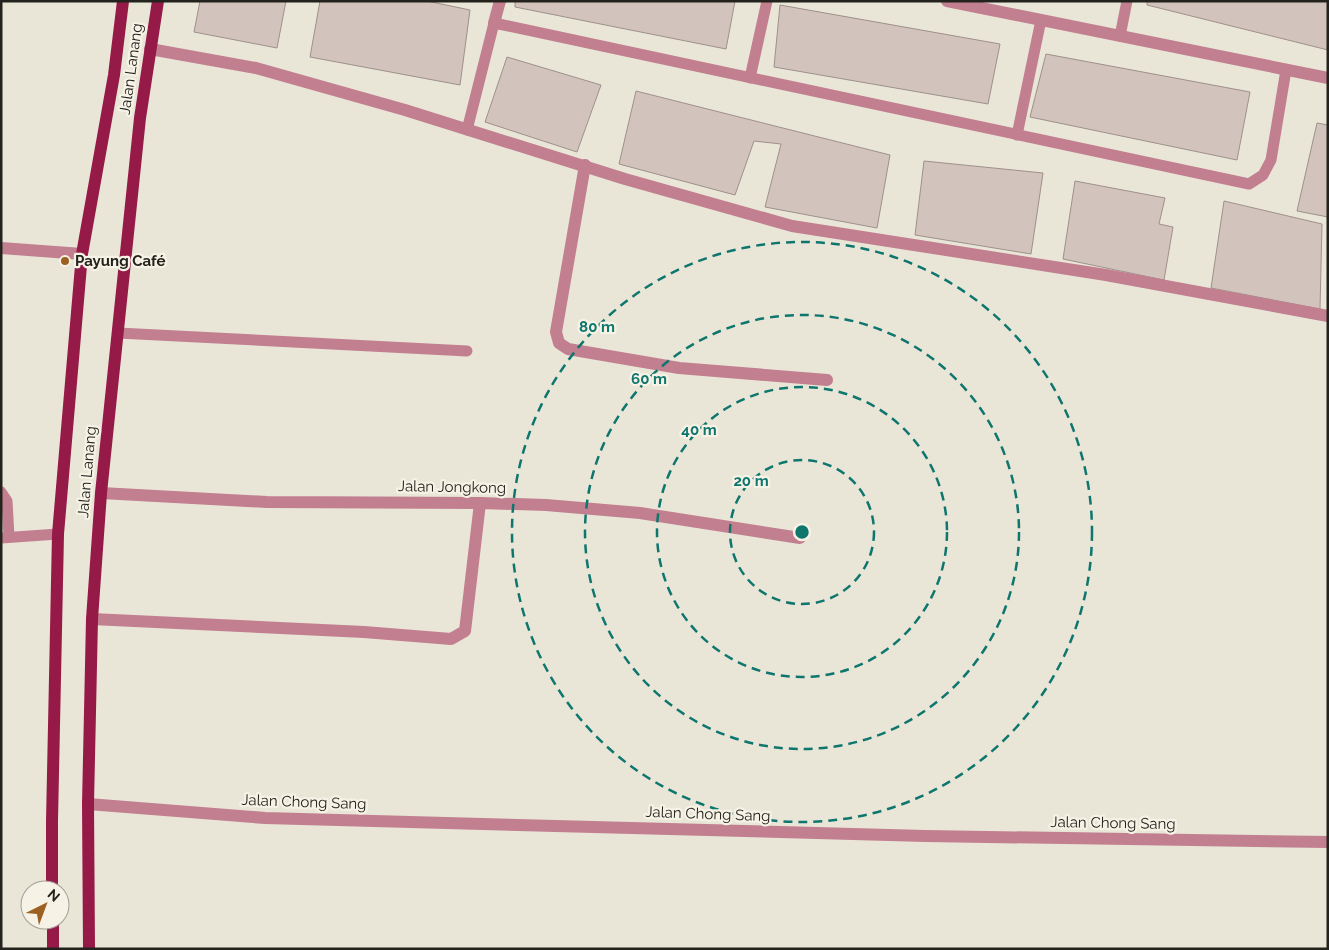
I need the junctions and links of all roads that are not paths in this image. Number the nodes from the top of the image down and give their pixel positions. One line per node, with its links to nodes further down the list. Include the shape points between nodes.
1 (124, 1): 18 (main road, Jalan Lanang)
2 (158, 1): 10 (main road, Jalan Lanang)
3 (500, 1): 8 (street)
4 (767, 1): 12 (lane)
5 (947, 1): 7 (street)
6 (1128, 1): 9 (lane)
7 (1041, 20): 9 (street); 15 (lane)
8 (494, 23): 12 (lane); 14 (lane)
9 (1120, 36): 11 (street)
10 (150, 50): 14 (street, via 256,68); 20 (main road, Jalan Lanang)
11 (1286, 70): 13 (street); 15 (lane, via 1271,160 1263,175 1249,184)
12 (750, 78): 15 (lane)
13 (1328, 78)
14 (467, 130): 16 (street)
15 (1017, 134)
16 (585, 165): 19 (street, via 792,226 1106,275); 22 (street, via 556,332 559,343 568,350 678,368)
17 (1, 248): 18 (street)
18 (82, 254): 26 (main road, Jalan Lanang)
19 (1328, 316)
20 (118, 332): 21 (lane); 24 (main road, Jalan Lanang)
21 (467, 351)
22 (827, 380)
23 (1, 492): 27 (lane, via 7,501)
24 (101, 493): 25 (street, Jalan Jongkong, via 267,502); 29 (main road, Jalan Lanang)
25 (480, 503): 28 (street, Jalan Jongkong, via 640,513); 29 (street, via 465,631 451,639)
26 (58, 534): 27 (lane); 32 (main road, Jalan Lanang)
27 (5, 538)
28 (800, 538)
29 (92, 619): 30 (main road, Jalan Lanang)
30 (88, 804): 31 (street, Jalan Chong Sang, via 265,818 925,836); 35 (main road, Jalan Lanang)
31 (1328, 842)
32 (52, 880)
33 (53, 930): 34 (main road)
34 (53, 949)
35 (90, 949)

